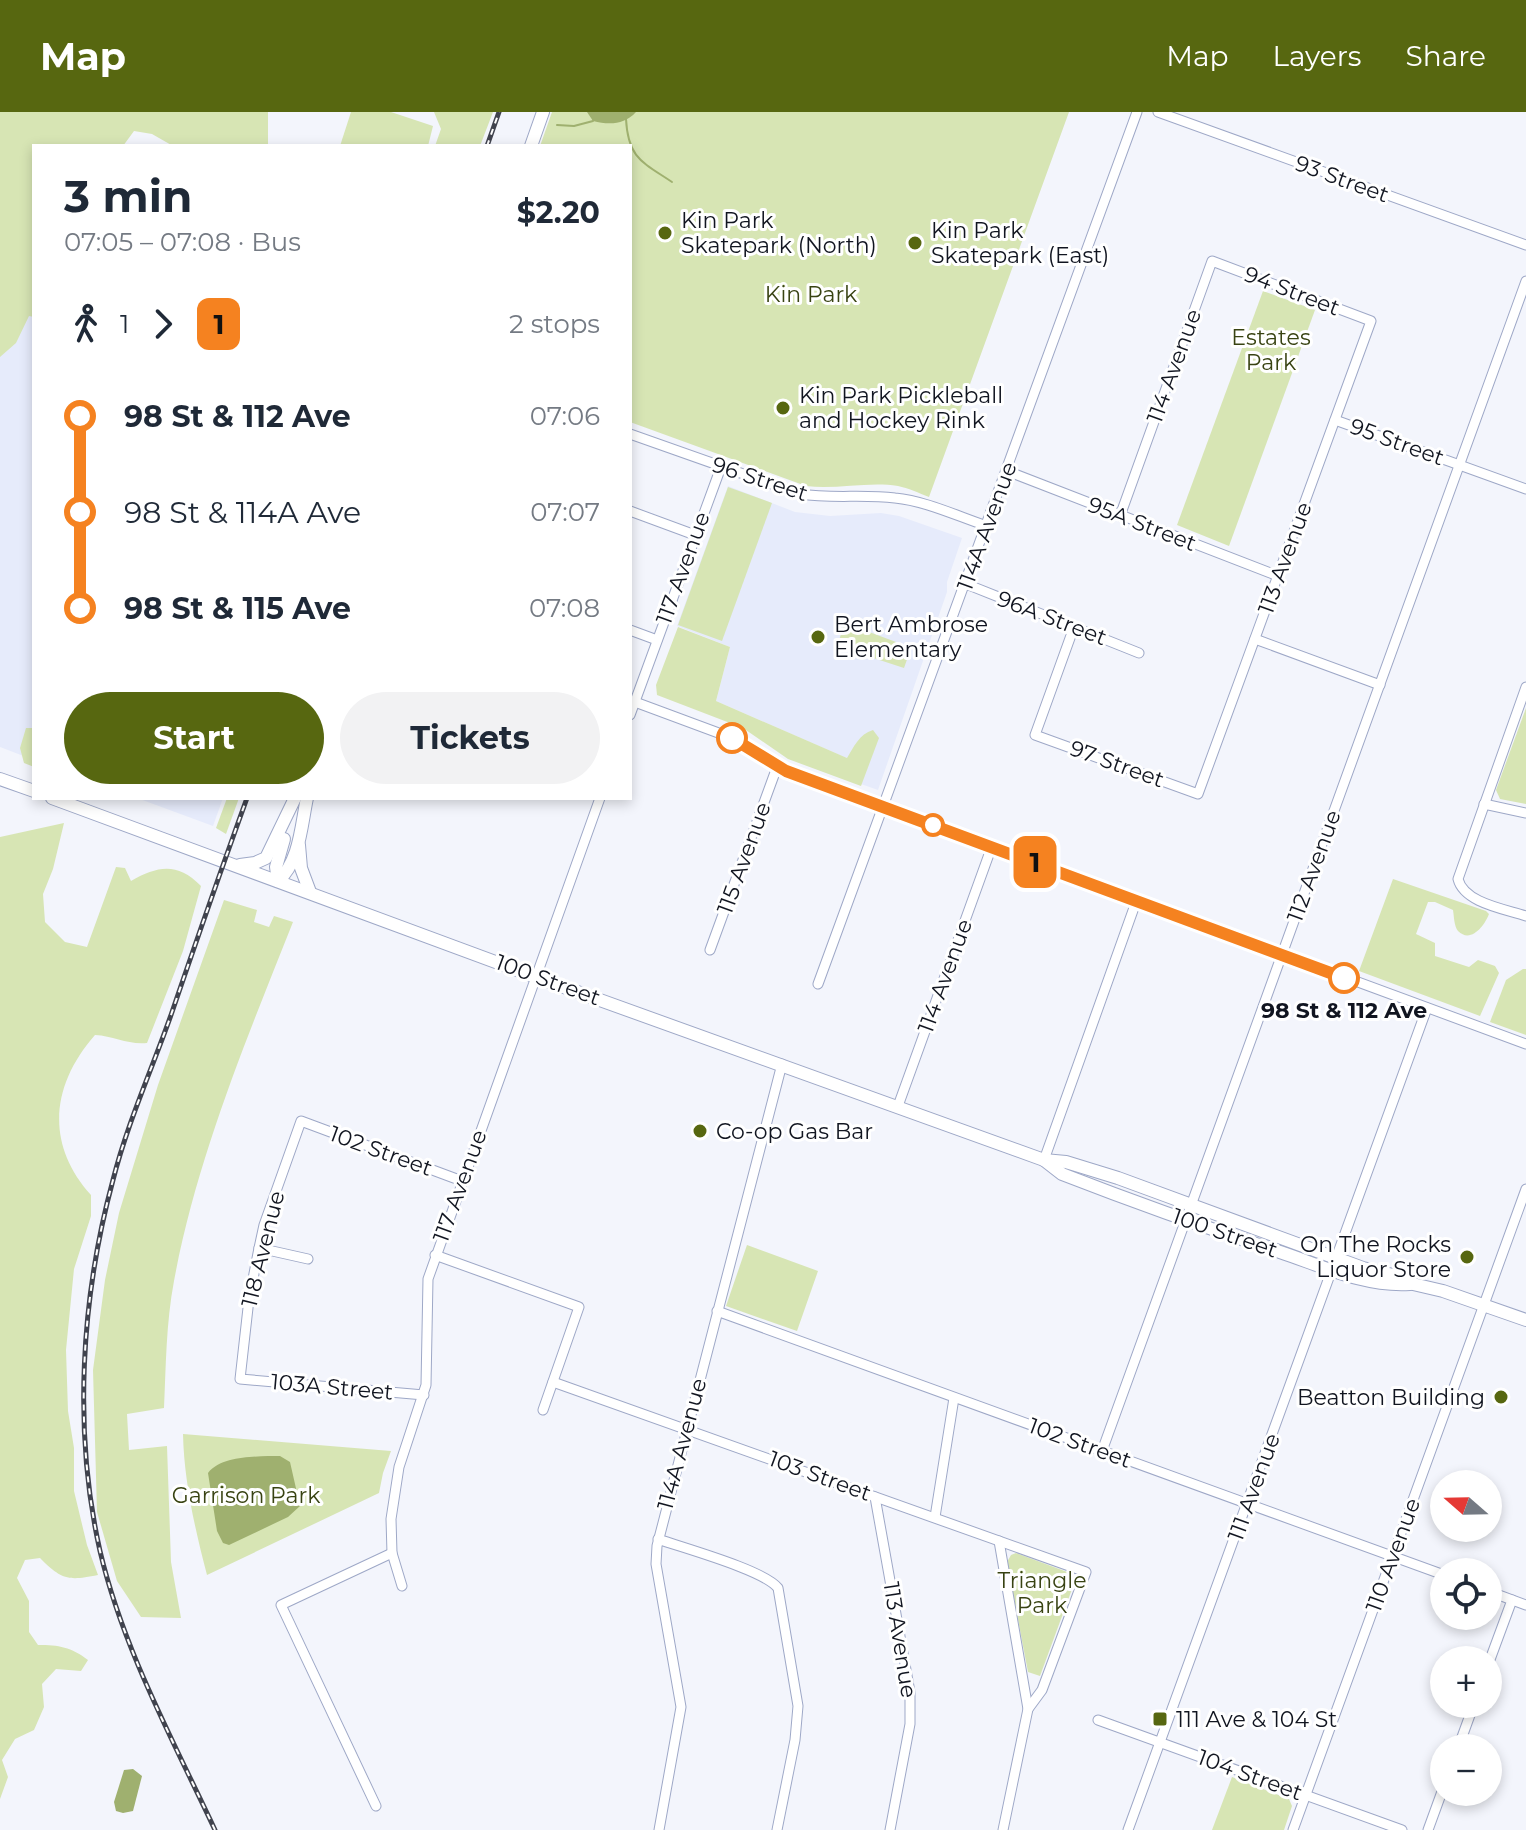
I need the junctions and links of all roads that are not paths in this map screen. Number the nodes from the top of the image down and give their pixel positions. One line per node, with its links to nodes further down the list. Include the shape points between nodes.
1 (543, 112): 4 (main road)
2 (1137, 112): 13 (street, 114A Avenue)
3 (1158, 112): 5 (street, 93 Street)
4 (532, 144)
5 (1526, 245)
6 (1212, 261): 8 (street, 94 Street); 16 (street, 114 Avenue)
7 (1526, 281): 11 (street, 112 Avenue)
8 (1371, 321): 9 (street, 113 Avenue)
9 (1335, 420): 11 (street, 95 Street); 19 (street, 113 Avenue)
10 (632, 435): 12 (street, 96 Street)
11 (1459, 465): 14 (street, 95 Street); 26 (street, 112 Avenue)
12 (721, 467): 17 (street, 96 Street, via 800,494 906,499); 18 (street, 117 Avenue)
13 (1007, 471): 16 (street, 95A Street); 17 (street, 114A Avenue)
14 (1526, 489)
15 (632, 512): 18 (street)
16 (1120, 516): 19 (street, 95A Street)
17 (987, 526): 20 (street, 114A Avenue)
18 (695, 535): 24 (street, 117 Avenue)
19 (1278, 576): 23 (street, 113 Avenue)
20 (966, 584): 21 (street, 96A Street); 40 (street, 114A Avenue)
21 (1074, 627): 25 (street, 96A Street); 33 (street, 97 Street, via 1035,735)
22 (632, 631): 24 (street)
23 (1255, 639): 26 (street); 33 (street, 113 Avenue)
24 (657, 640): 28 (street, 117 Avenue)
25 (1139, 653)
26 (1380, 685): 50 (street, 112 Avenue)
27 (1526, 687): 39 (street)
28 (635, 702): 29 (street, 117 Avenue); 30 (street, via 732,738)
29 (632, 710)
30 (777, 767): 40 (street); 49 (street, 115 Avenue)
31 (0, 779): 32 (main road)
32 (32, 790)
33 (1198, 794)
34 (58, 800): 44 (main road, 100 Street)
35 (295, 800): 44 (main road, via 266,858)
36 (295, 800): 45 (main road, via 276,867)
37 (307, 800): 42 (main road)
38 (599, 800): 51 (street, 117 Avenue)
39 (1484, 804): 41 (street); 48 (street, via 1459,871 1460,887)
40 (883, 807): 43 (street); 52 (street, 114A Avenue)
41 (1526, 813)
42 (298, 841): 45 (main road, via 288,871); 46 (main road)
43 (992, 846): 47 (street); 56 (street, 114 Avenue)
44 (237, 865): 45 (main road, 100 Street)
45 (278, 881): 46 (main road, 100 Street)
46 (310, 892): 51 (main road, 100 Street)
47 (1136, 902): 50 (street); 58 (street)
48 (1526, 916)
49 (710, 950)
50 (1281, 956): 53 (street); 61 (street, 112 Avenue)
51 (536, 977): 55 (main road, 100 Street); 59 (street, 117 Avenue)
52 (818, 984)
53 (1427, 1008): 54 (street); 66 (street, 111 Avenue)
54 (1526, 1044)
55 (782, 1064): 56 (main road, 100 Street); 68 (street, 114A Avenue)
56 (898, 1106): 58 (main road, 100 Street)
57 (301, 1121): 59 (street, 102 Street); 63 (street, 118 Avenue)
58 (1044, 1160): 61 (main road, 100 Street, via 1118,1178); 62 (main road, 100 Street, via 1062,1174)
59 (462, 1181): 64 (street, 117 Avenue)
60 (1526, 1189): 67 (street, 110 Avenue)
61 (1191, 1206): 62 (street, 112 Avenue); 66 (main road, 100 Street)
62 (1186, 1220): 66 (main road, 100 Street); 76 (street, 112 Avenue)
63 (259, 1248): 65 (street); 70 (street, 118 Avenue)
64 (435, 1255): 71 (street, via 579,1307); 72 (street, 117 Avenue, via 426,1294)
65 (308, 1259)
66 (1334, 1264): 67 (main road, 100 Street); 78 (street, 111 Avenue)
67 (1484, 1305): 69 (main road, 100 Street); 83 (street, 110 Avenue)
68 (717, 1311): 73 (street, 102 Street); 75 (street, 114A Avenue)
69 (1526, 1320)
70 (240, 1379): 72 (street, 103A Street)
71 (553, 1382): 74 (street); 75 (street, 103 Street)
72 (424, 1395): 82 (street, 117 Avenue, via 395,1481)
73 (954, 1398): 76 (street, 102 Street); 79 (street)
74 (543, 1410)
75 (686, 1427): 77 (street, 103 Street); 80 (street, 114A Avenue)
76 (1102, 1451): 78 (street, 102 Street)
77 (875, 1497): 79 (street, 103 Street); 98 (street, 113 Avenue, via 910,1692 910,1724)
78 (1247, 1504): 83 (street, 102 Street); 92 (street, 111 Avenue)
79 (935, 1517): 81 (street, 103 Street)
80 (658, 1539): 96 (street, 114A Avenue, via 656,1564 681,1707); 97 (street, via 773,1583 780,1598 798,1706)
81 (999, 1541): 90 (street); 90 (street, 103 Street, via 1086,1572 1042,1690)
82 (392, 1553): 85 (street, 117 Avenue); 94 (street, via 281,1605)
83 (1392, 1557): 84 (street, 102 Street); 93 (street, 110 Avenue)
84 (1430, 1570)
85 (402, 1586)
86 (1502, 1596): 87 (street)
87 (1512, 1600): 88 (street); 89 (street)
88 (1526, 1605)
89 (1495, 1646)
90 (1028, 1709): 99 (street)
91 (1098, 1720): 92 (street, 104 Street)
92 (1160, 1743): 93 (street, 104 Street); 100 (street, 111 Avenue)
93 (1306, 1795): 101 (street, 110 Avenue); 102 (street, 104 Street)
94 (376, 1806)
95 (1437, 1806): 103 (street)
96 (659, 1830)
97 (777, 1830)
98 (890, 1830)
99 (1003, 1830)
100 (1128, 1830)
101 (1293, 1830)
102 (1402, 1830)
103 (1428, 1830)

